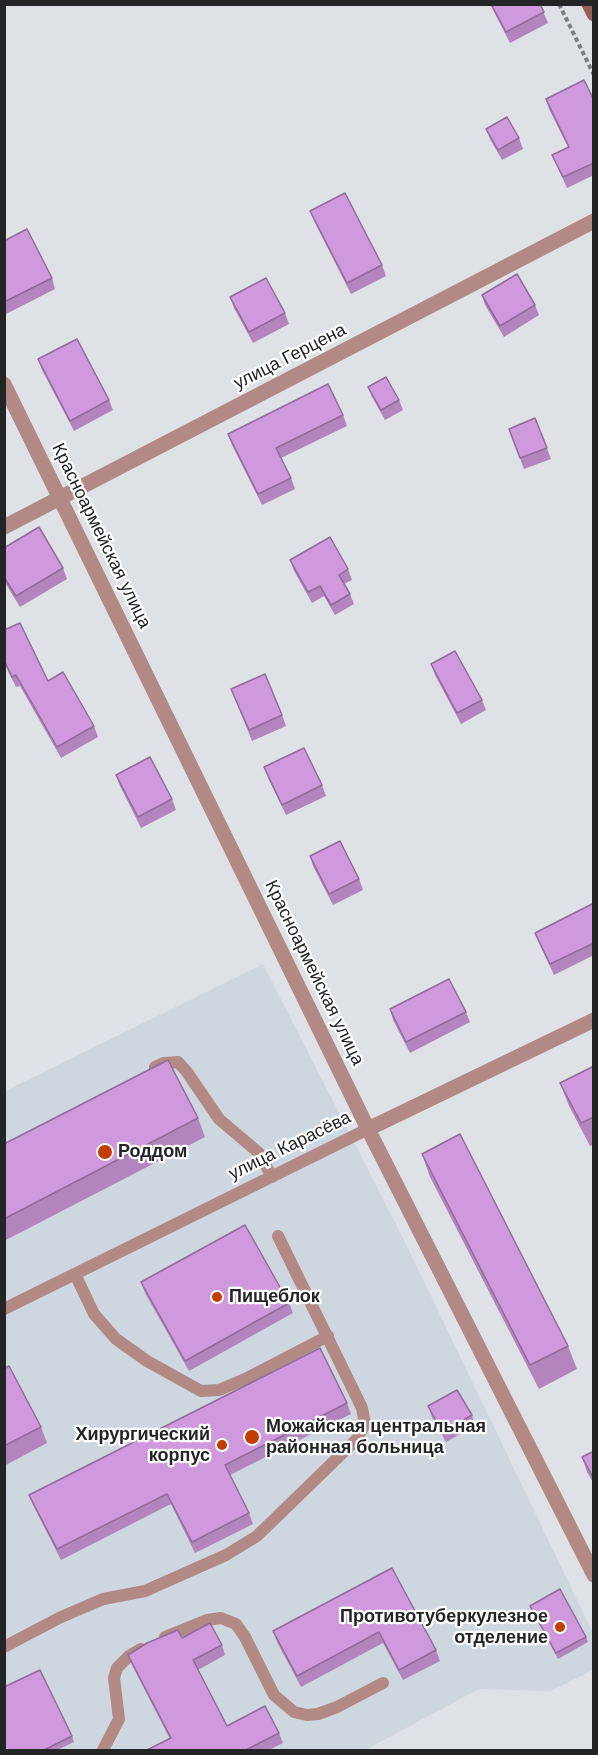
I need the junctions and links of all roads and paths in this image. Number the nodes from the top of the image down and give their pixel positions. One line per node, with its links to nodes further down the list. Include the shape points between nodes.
1 (559, 4): 4 (path)
2 (589, 4): 3 (main road)
3 (594, 14)
4 (594, 75)
5 (594, 221): 7 (street, улица Герцена)
6 (4, 384): 7 (street, Красноармейская улица)
7 (62, 498): 8 (street, улица Герцена); 11 (street, Красноармейская улица)
8 (4, 527)
9 (594, 1020): 11 (street, улица Карасёва)
10 (143, 1074): 12 (lane, via 164,1062 178,1062 219,1119 259,1153)
11 (368, 1129): 12 (lane, улица Карасёва); 17 (street, Красноармейская улица)
12 (272, 1177): 14 (lane, улица Карасёва)
13 (278, 1236): 16 (lane)
14 (75, 1274): 15 (lane, улица Карасёва); 16 (lane, via 94,1314 116,1339 201,1391 219,1390 245,1379)
15 (4, 1309)
16 (328, 1336): 18 (lane, via 362,1408 365,1424 357,1439 257,1536 226,1555 145,1591 103,1599)
17 (594, 1575)
18 (4, 1647)
19 (383, 1683): 20 (lane, via 318,1714 294,1712 274,1695 236,1624 221,1618 207,1620 147,1646 117,1668 114,1678 119,1719)
20 (104, 1750)

